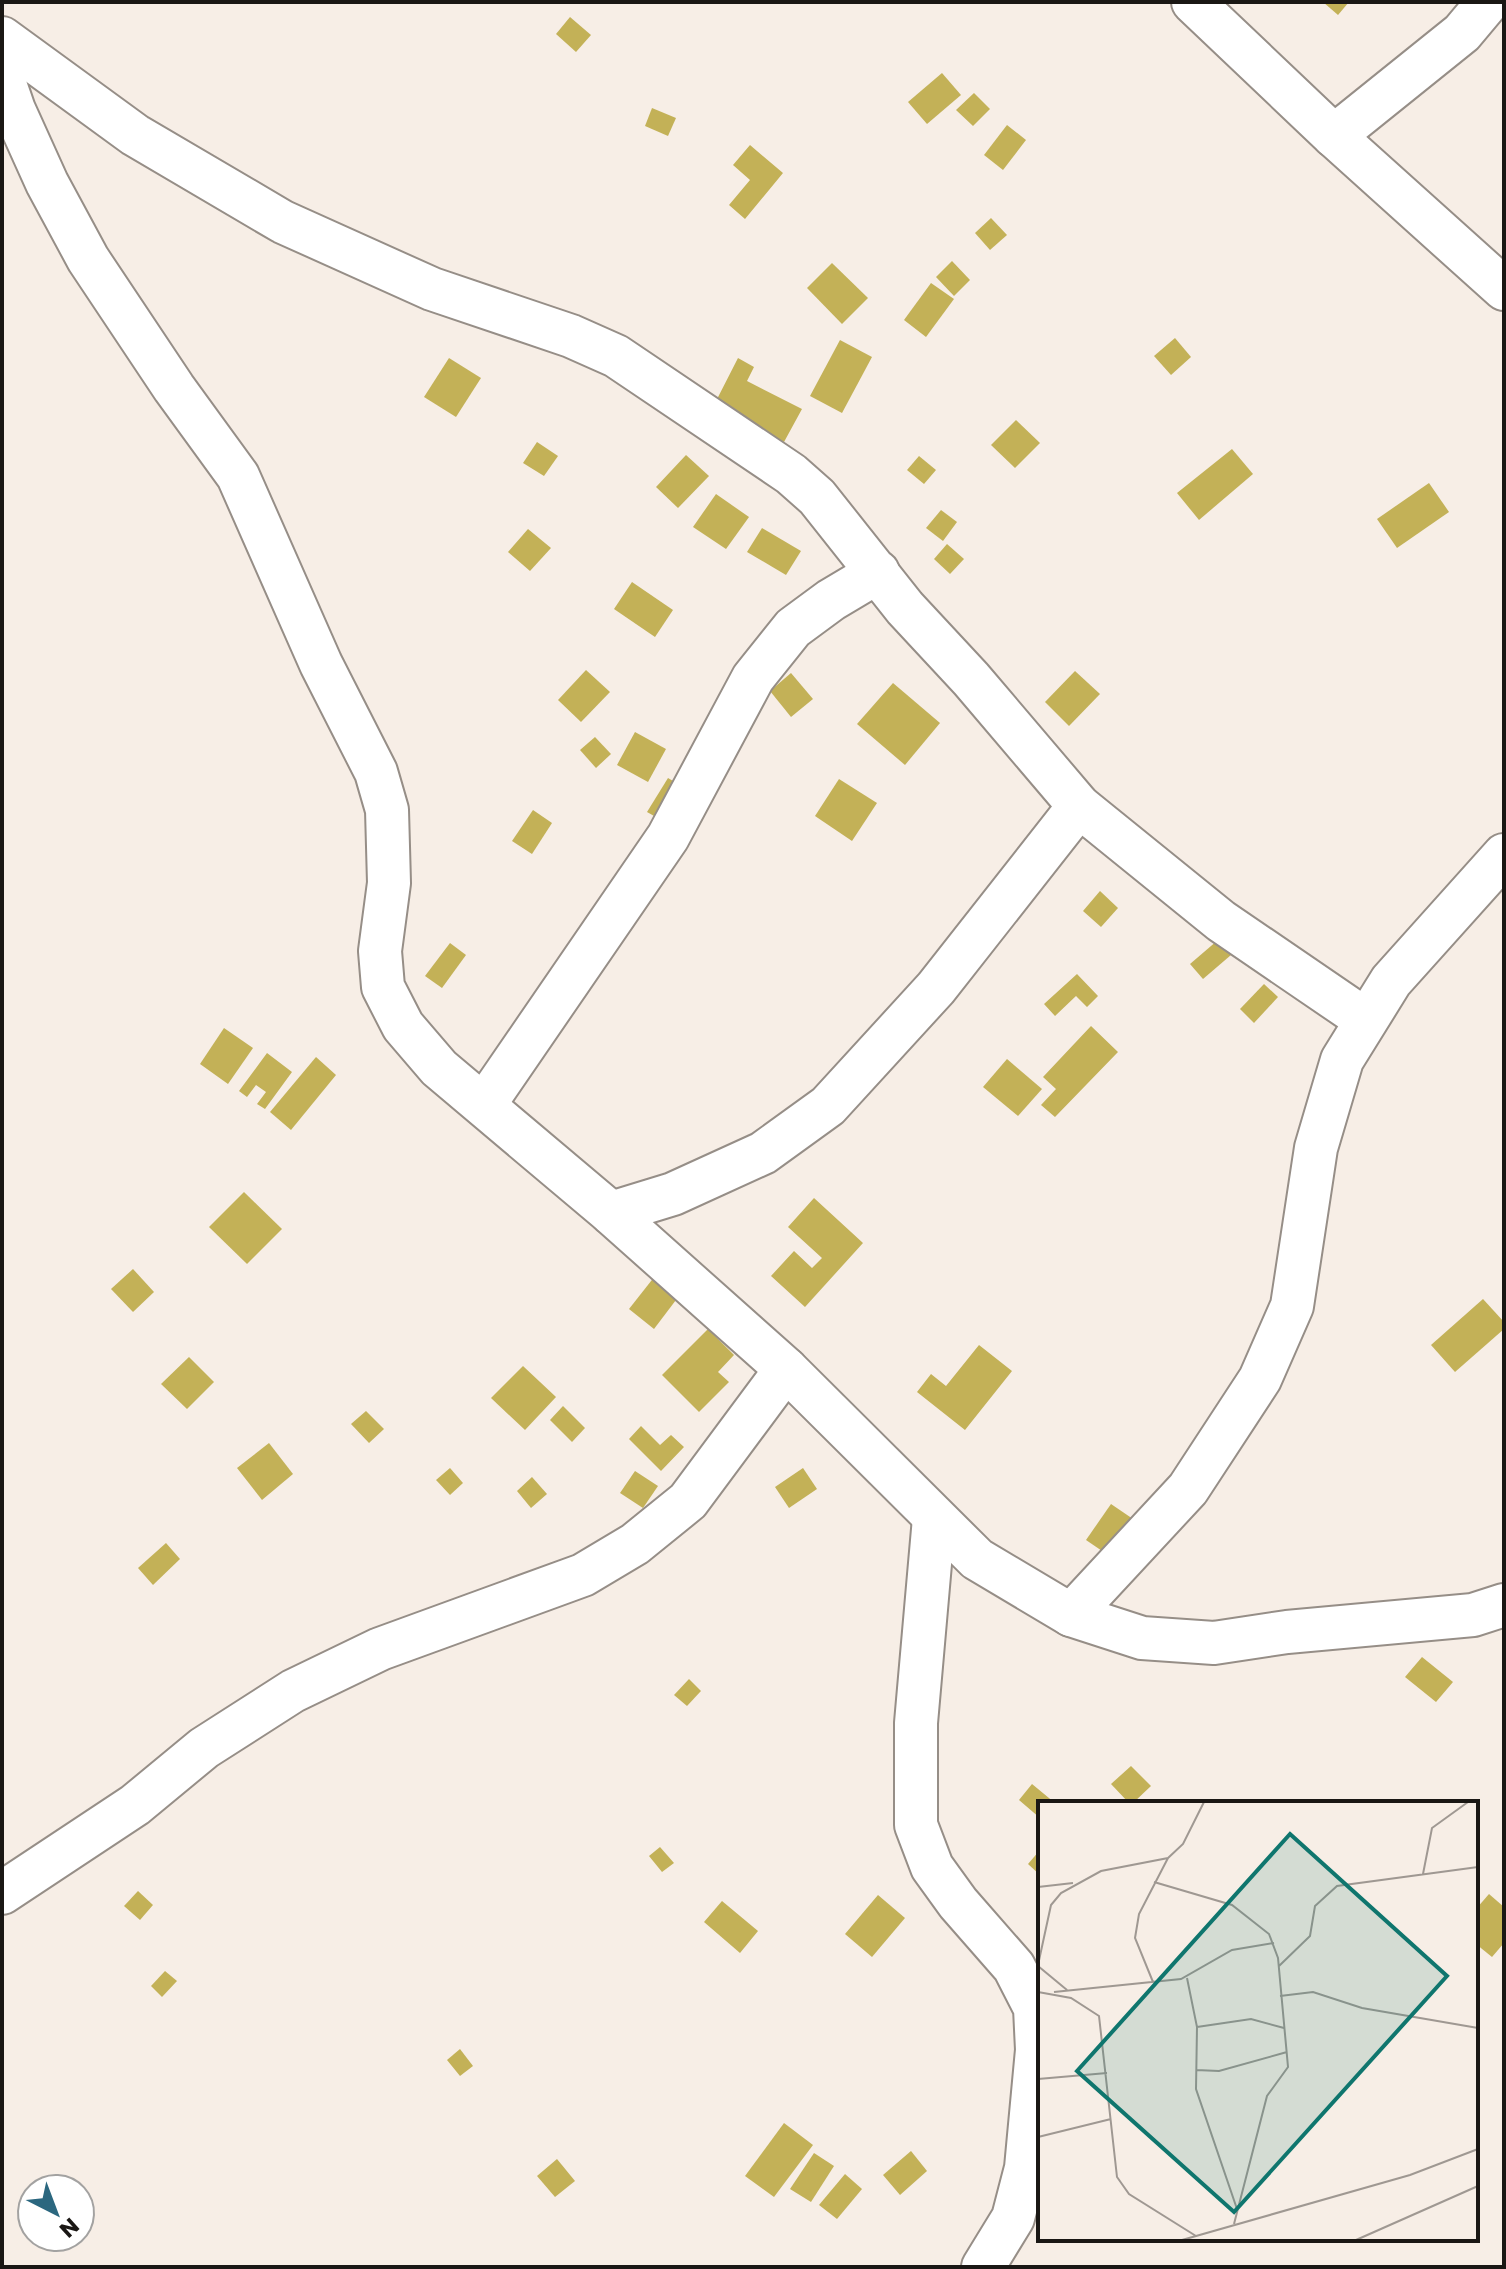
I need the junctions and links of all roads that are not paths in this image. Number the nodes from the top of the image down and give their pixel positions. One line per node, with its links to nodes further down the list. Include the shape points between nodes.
1 (1193, 2): 5 (street)
2 (1488, 2): 5 (street, via 1462,33)
3 (2, 38): 7 (street, via 135,135 283,222 432,289 616,356 791,474 817,497)
4 (2, 75): 11 (street, via 47,183 88,259 238,476 272,548 321,664 376,772 387,810 383,987 403,1026 439,1068)
5 (1334, 136): 6 (street)
6 (1504, 289)
7 (878, 572): 8 (street); 11 (street, via 793,628 753,678 668,837)
8 (1079, 806): 10 (street, via 1221,921); 12 (street, via 936,988 828,1106 763,1153 673,1194)
9 (1504, 855): 10 (street, via 1391,981)
10 (1366, 1020): 16 (street, via 1342,1060 1316,1148 1292,1306 1260,1379 1188,1489)
11 (484, 1105): 12 (street)
12 (611, 1213): 13 (street)
13 (786, 1369): 14 (street); 17 (street, via 688,1501 635,1544 583,1575 380,1649 293,1691)
14 (934, 1518): 16 (street, via 977,1559); 18 (street, via 916,1723 916,1825 932,1867 1014,1967 1035,2008 1037,2050 1026,2168 1013,2218)
15 (1504, 1605): 16 (street, via 1473,1615 1214,1643 1142,1638)
16 (1071, 1615)
17 (2, 1893)
18 (983, 2267)

